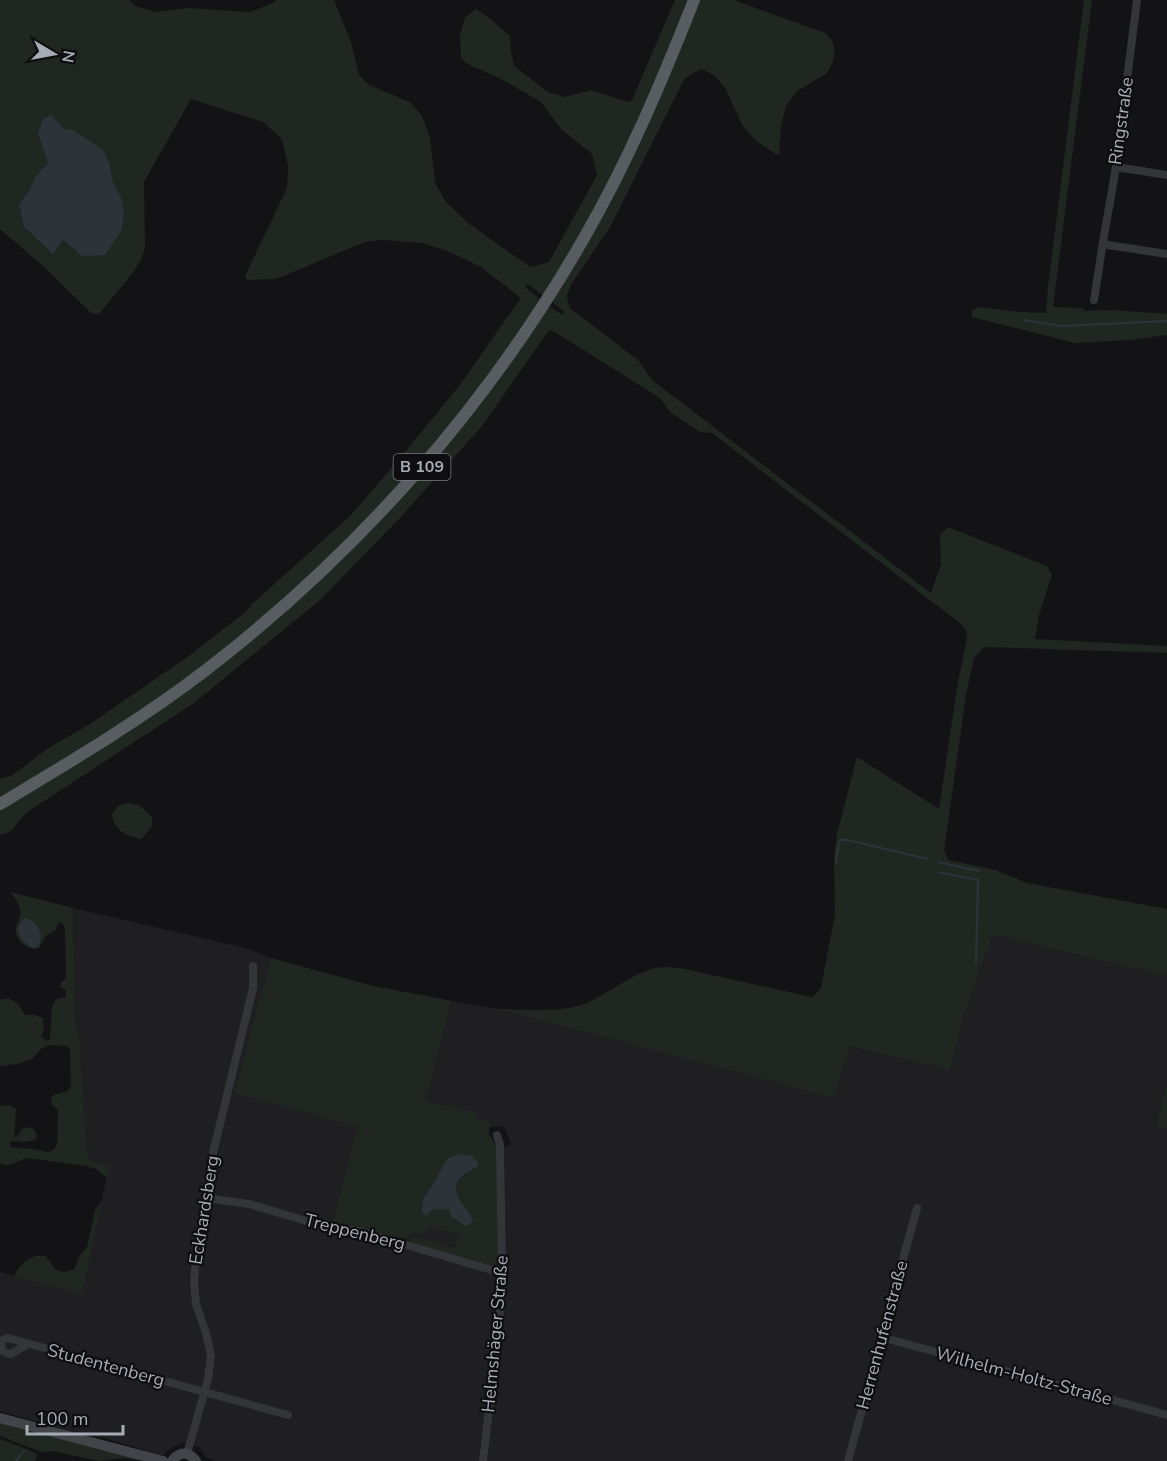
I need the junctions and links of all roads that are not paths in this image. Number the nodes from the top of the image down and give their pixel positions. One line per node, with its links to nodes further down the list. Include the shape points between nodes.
1 (694, 0): 8 (highway, B 109, via 622,168 585,236 521,339 427,462 334,560 231,650 145,713)
2 (1137, 0): 3 (street, Ringstraße)
3 (1116, 167): 4 (street); 5 (street, Ringstraße)
4 (1167, 175)
5 (1103, 242): 6 (street); 7 (street, Ringstraße)
6 (1167, 254)
7 (1094, 300)
8 (0, 804)
9 (253, 966): 11 (street, Eckhardsberg, via 253,988)
10 (497, 1135): 13 (street, Helmshäger Straße)
11 (206, 1198): 13 (street, Treppenberg, via 249,1204 362,1232); 16 (street, Eckhardsberg, via 194,1281 196,1304 209,1341)
12 (917, 1208): 14 (street, Herrenhufenstraße)
13 (502, 1274): 23 (street, Helmshäger Straße)
14 (881, 1337): 18 (street, Wilhelm-Holtz-Straße); 24 (street, Herrenhufenstraße)
15 (28, 1344): 16 (street, Studentenberg)
16 (204, 1391): 17 (street, Studentenberg); 20 (street, Eckhardsberg)
17 (288, 1415)
18 (1167, 1415)
19 (0, 1418): 21 (main road)
20 (191, 1457): 22 (main road, via 179,1454)
21 (162, 1461)
22 (172, 1461)
23 (483, 1461)
24 (849, 1461)

